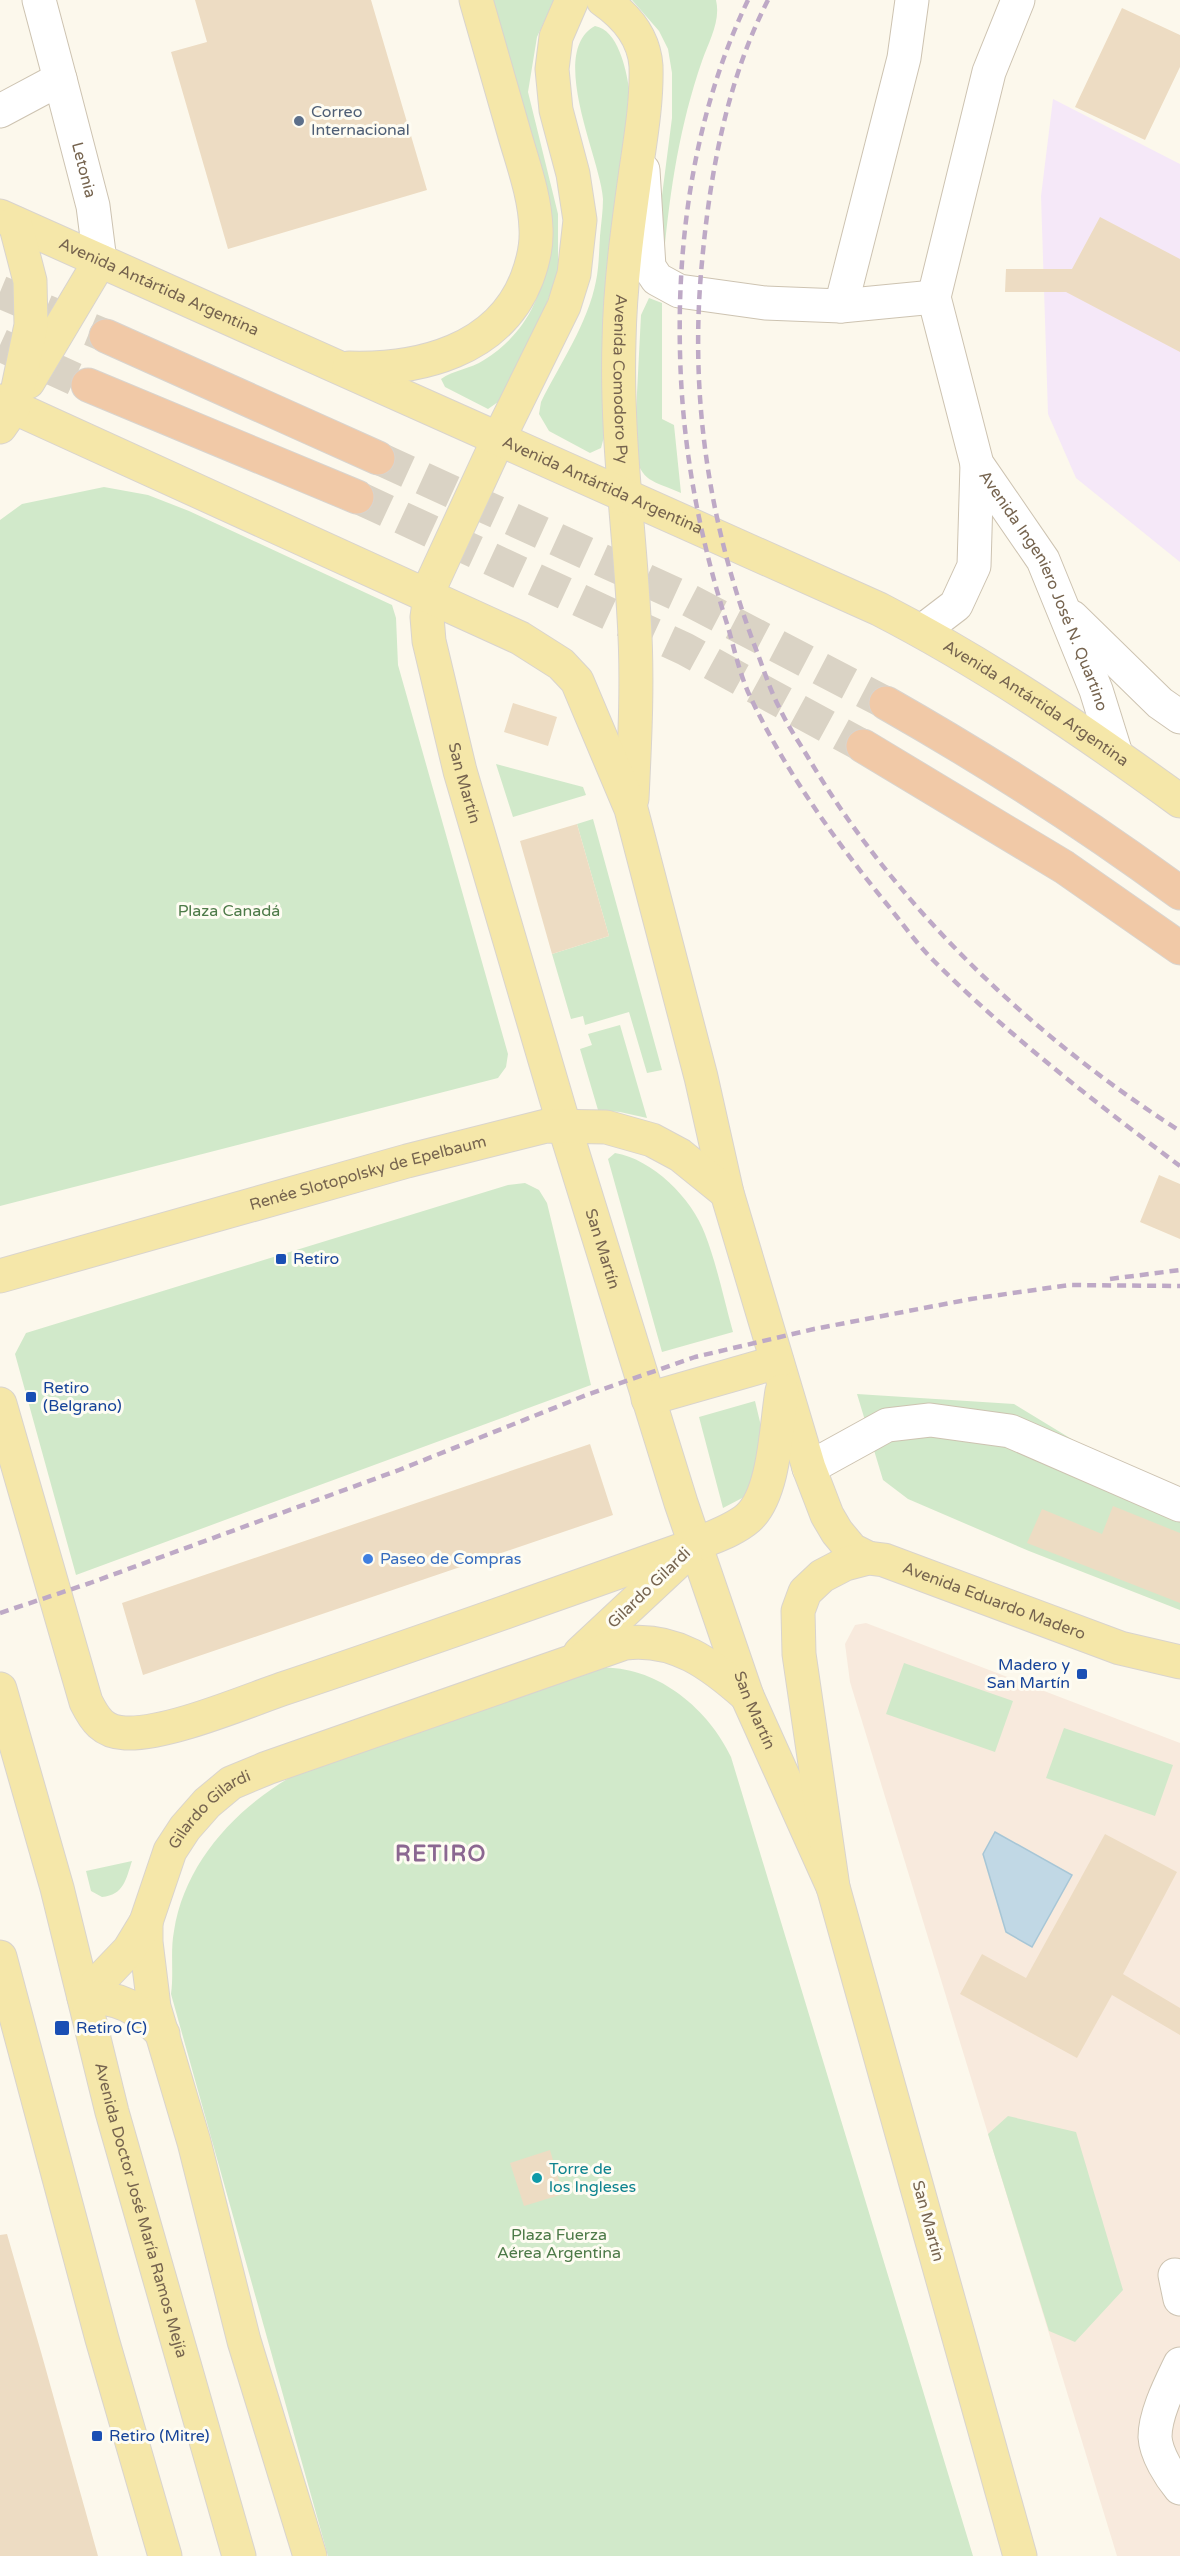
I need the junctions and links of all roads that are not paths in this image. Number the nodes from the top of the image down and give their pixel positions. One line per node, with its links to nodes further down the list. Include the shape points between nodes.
1 (39, 0): 7 (street, Letonia)
2 (476, 0): 15 (main road, via 533,200 537,241 524,286 508,312 490,330 442,357 404,366)
3 (572, 0): 18 (main road, via 556,37 552,69 554,103 579,213 576,266 564,306)
4 (603, 0): 9 (main road, Avenida Comodoro Py, via 628,21 644,53)
5 (912, 0): 13 (street, via 904,58)
6 (1018, 0): 12 (street, Avenida Ingeniero José N. Quartino, via 989,72)
7 (60, 80): 8 (street); 11 (street, Letonia, via 93,206)
8 (0, 111)
9 (641, 135): 13 (street, via 649,267 657,279 679,291 699,295); 21 (main road, Avenida Comodoro Py, via 619,341 619,421)
10 (7, 220): 11 (main road, Avenida Antártida Argentina); 17 (main road, via 30,281 31,325)
11 (100, 261): 15 (main road, Avenida Antártida Argentina); 17 (main road)
12 (934, 297): 13 (street); 20 (street, Avenida Ingeniero José N. Quartino)
13 (842, 306)
14 (106, 336): 19 (highway)
15 (341, 368): 18 (main road, Avenida Antártida Argentina)
16 (88, 385): 22 (highway)
17 (5, 412): 23 (main road)
18 (498, 440): 21 (main road, Avenida Antártida Argentina); 23 (main road, via 438,569)
19 (378, 458)
20 (977, 464): 24 (street, Avenida Ingeniero José N. Quartino, via 1043,560); 25 (street, Avenida Ingeniero José N. Quartino, via 974,566 956,605)
21 (625, 495): 25 (main road, Avenida Antártida Argentina); 31 (main road, Avenida Comodoro Py, via 638,690)
22 (357, 497)
23 (430, 595): 31 (main road, via 534,645 570,672 583,690); 34 (main road, San Martín, via 429,641 441,702)
24 (1062, 607): 27 (street, via 1160,703); 29 (street, Avenida Ingeniero José N. Quartino, via 1096,690)
25 (922, 631): 29 (main road, Avenida Antártida Argentina)
26 (886, 703): 32 (highway, via 1084,824)
27 (1180, 717)
28 (863, 746): 33 (highway, via 1064,867)
29 (1116, 754): 30 (main road, Avenida Antártida Argentina)
30 (1180, 801)
31 (631, 809): 35 (main road)
32 (1180, 893)
33 (1180, 948)
34 (564, 1125): 35 (main road, Renée Slotopolsky de Epelbaum, via 606,1127 652,1140 680,1155); 36 (main road, Renée Slotopolsky de Epelbaum, via 522,1131 419,1158); 38 (main road, San Martín)
35 (727, 1192): 37 (main road)
36 (0, 1276)
37 (780, 1373): 38 (main road); 40 (main road); 42 (main road, via 769,1475 760,1502 740,1523)
38 (648, 1399): 42 (main road, San Martín)
39 (0, 1404): 42 (main road, Gilardo Gilardi, via 86,1701 99,1724 111,1731 153,1730 202,1716)
40 (809, 1468): 41 (street, via 886,1425 930,1420 1010,1431); 43 (main road, via 837,1532 852,1550)
41 (1180, 1505)
42 (694, 1545): 45 (main road, Gilardo Gilardi); 49 (main road, San Martín)
43 (868, 1558): 44 (main road, Avenida Eduardo Madero, via 897,1564); 50 (main road, San Martín, via 833,1569 813,1582 798,1611 799,1654)
44 (1120, 1648): 46 (main road, Avenida Eduardo Madero); 47 (main road, Avenida Eduardo Madero)
45 (574, 1659): 49 (main road, via 625,1643 659,1643 703,1661); 51 (main road, Gilardo Gilardi, via 231,1783 207,1803 170,1851)
46 (1180, 1662)
47 (1180, 1682)
48 (0, 1689): 53 (main road, Avenida Doctor José María Ramos Mejía, via 51,1864)
49 (747, 1696): 50 (main road, San Martín)
50 (833, 1887): 60 (main road, San Martín)
51 (146, 1922): 53 (main road, via 125,1956); 54 (main road, via 151,1986)
52 (0, 1958): 57 (main road, via 102,2339)
53 (84, 1997): 54 (main road, via 122,2001 142,2013); 58 (main road, Avenida Doctor José María Ramos Mejía, via 115,2122)
54 (163, 2034): 59 (main road, via 244,2341)
55 (1180, 2364): 56 (street, via 1155,2438 1169,2475)
56 (1180, 2488)
57 (165, 2556)
58 (239, 2556)
59 (310, 2556)
60 (1020, 2556)

